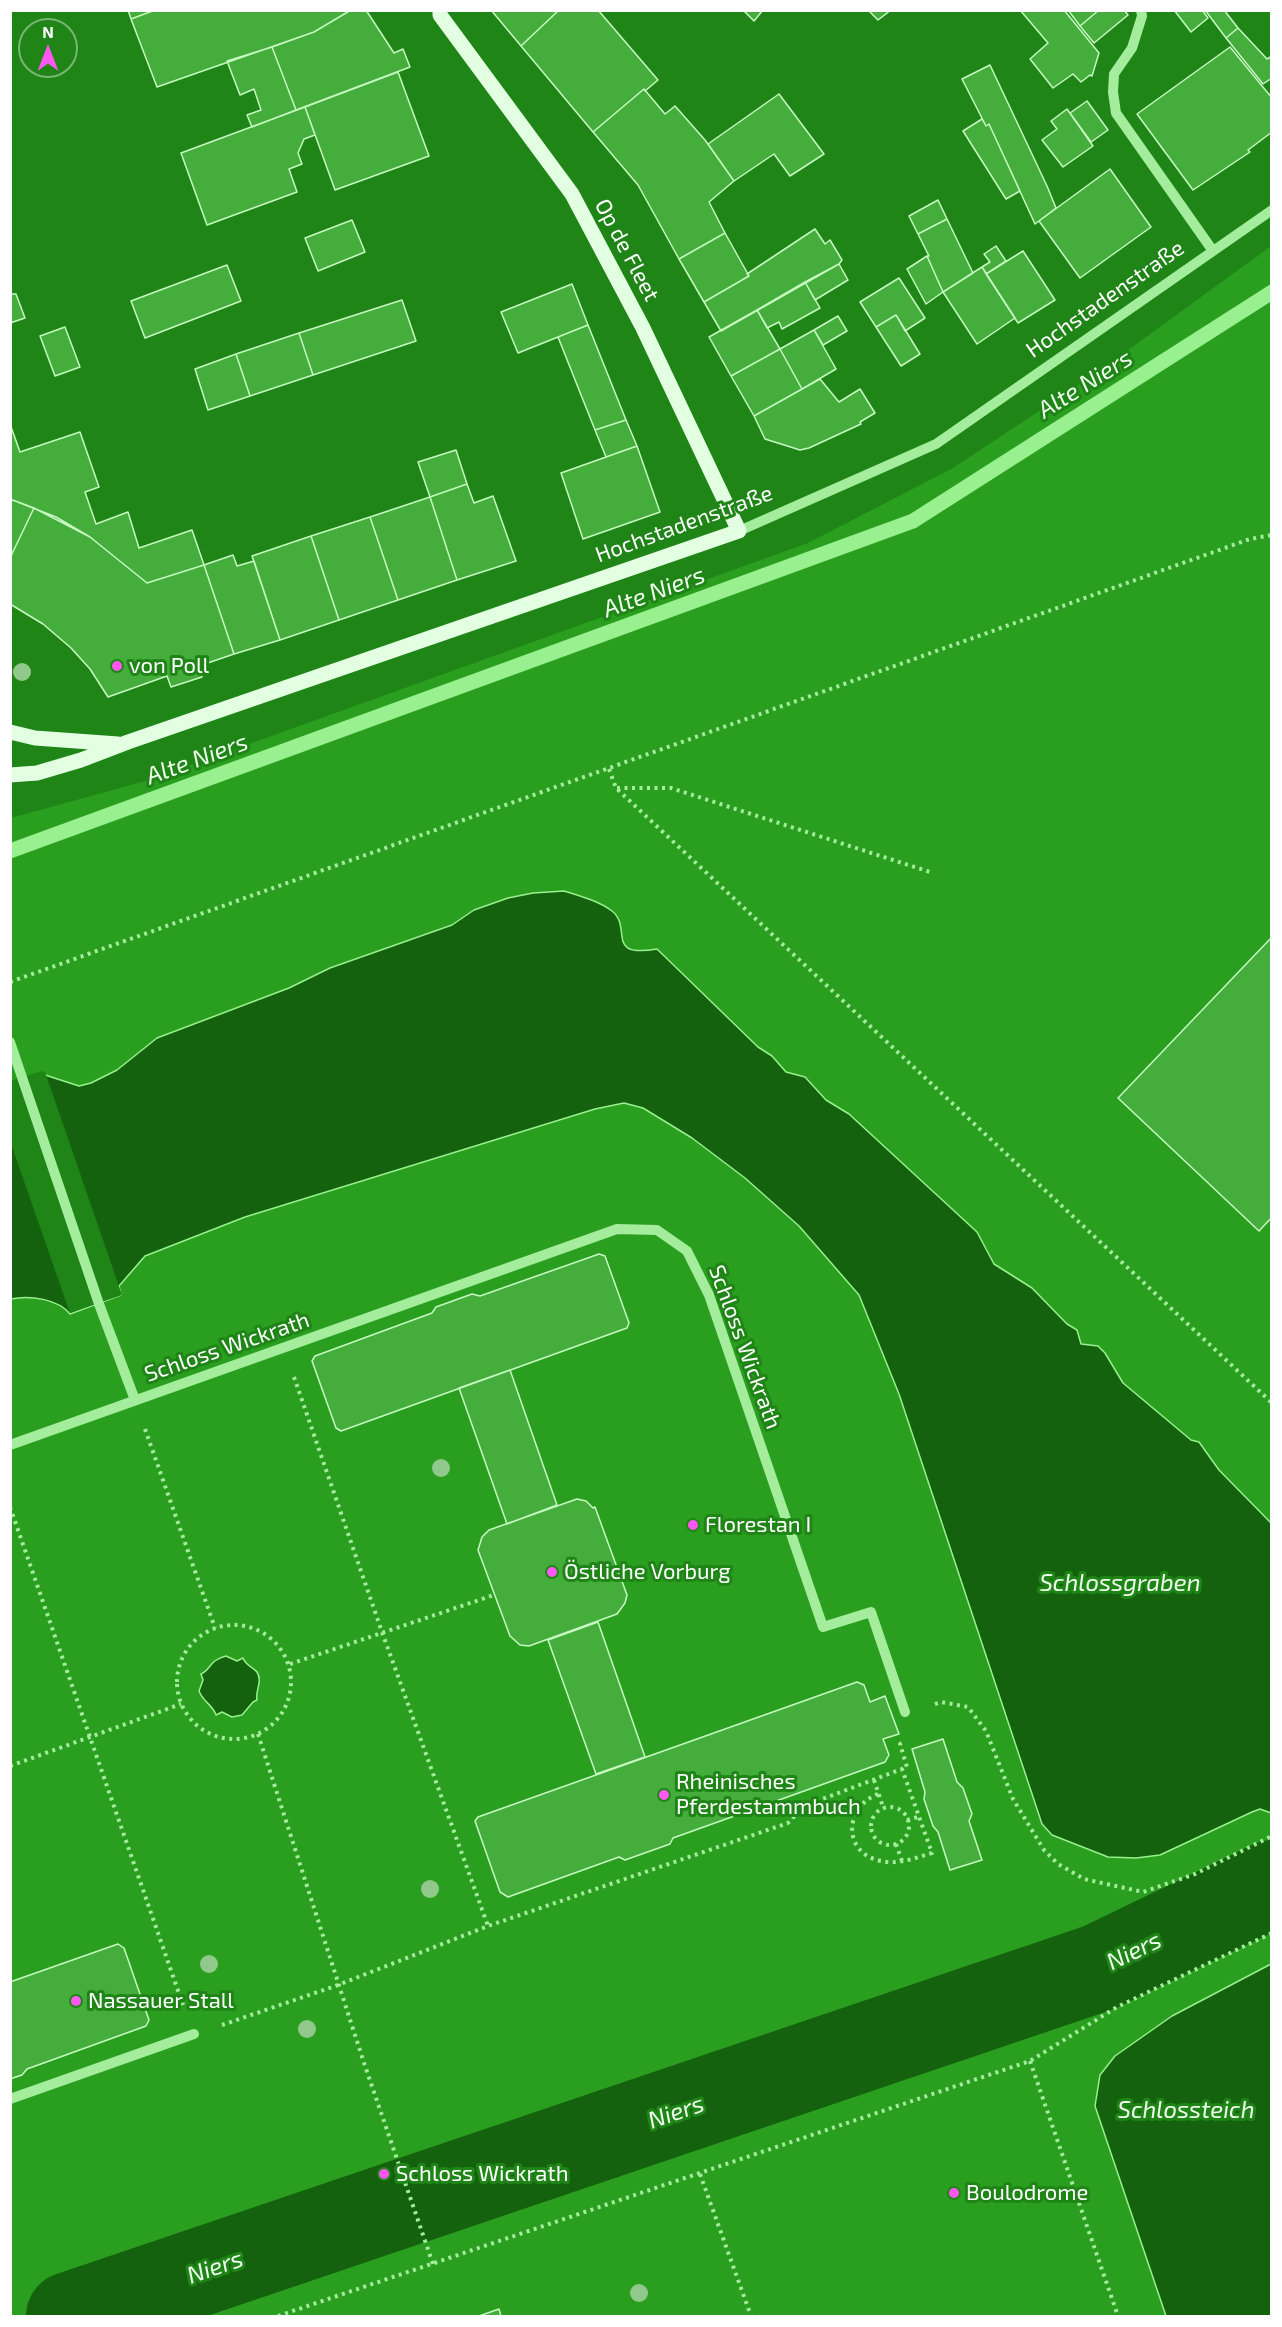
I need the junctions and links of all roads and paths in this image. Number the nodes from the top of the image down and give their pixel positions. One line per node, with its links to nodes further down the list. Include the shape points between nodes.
1 (440, 10): 5 (main road, Op de Fleet, via 572,194 643,328)
2 (1141, 10): 4 (street, Hochstadenstraße, via 1132,48 1114,74 1116,113)
3 (1272, 210): 4 (street, Hochstadenstraße)
4 (1213, 252): 5 (street, Hochstadenstraße, via 936,444)
5 (739, 531): 8 (main road, Hochstadenstraße)
6 (1272, 535): 9 (path, via 1250,539)
7 (10, 732): 8 (main road, via 35,738)
8 (124, 744): 10 (main road, Hochstadenstraße, via 37,773)
9 (609, 769): 11 (path); 13 (path)
10 (10, 775)
11 (616, 788): 12 (path, via 671,788); 17 (path)
12 (930, 872)
13 (10, 982)
14 (10, 1042): 16 (street, Schloss Wickrath)
15 (284, 1348): 16 (street, Schloss Wickrath); 22 (path); 25 (street, Schloss Wickrath, via 617,1229 657,1230 687,1251 709,1295 823,1627 872,1612)
16 (135, 1400): 18 (street, Schloss Wickrath); 21 (path)
17 (1272, 1403)
18 (10, 1445)
19 (10, 1507): 27 (path)
20 (494, 1595): 22 (path)
21 (215, 1628): 23 (path, via 254,1628 269,1636); 24 (path, via 204,1633 183,1657 177,1689)
22 (382, 1632): 23 (path); 38 (path)
23 (290, 1664): 26 (path, via 290,1698 283,1713)
24 (181, 1704): 26 (path, via 191,1720 222,1738); 27 (path)
25 (905, 1712): 29 (path, via 914,1740 900,1744 907,1767); 35 (path, via 941,1702 968,1707 986,1731 1013,1799 1044,1850 1058,1864 1084,1879 1143,1892 1195,1874)
26 (258, 1734): 40 (path)
27 (92, 1737): 28 (path); 41 (path)
28 (10, 1766)
29 (902, 1769): 30 (path); 33 (path)
30 (874, 1780): 31 (path); 38 (path, via 804,1806 788,1823)
31 (878, 1794): 32 (path); 37 (path, via 861,1804 852,1824 853,1839 873,1859)
32 (883, 1808): 34 (path, via 895,1808); 36 (path, via 874,1815 870,1826 874,1838 884,1844)
33 (918, 1817): 34 (path); 37 (path, via 932,1853)
34 (907, 1820): 36 (path, via 906,1837)
35 (1272, 1836)
36 (896, 1844): 37 (path)
37 (902, 1862)
38 (488, 1926): 40 (path)
39 (1272, 1933): 42 (path, via 1117,2007)
40 (338, 1985): 41 (path); 45 (path)
41 (194, 2034): 43 (street)
42 (1030, 2061): 44 (path); 48 (path)
43 (10, 2098)
44 (700, 2174): 45 (path); 47 (path)
45 (433, 2264): 46 (path)
46 (278, 2316)
47 (751, 2316)
48 (1118, 2316)

